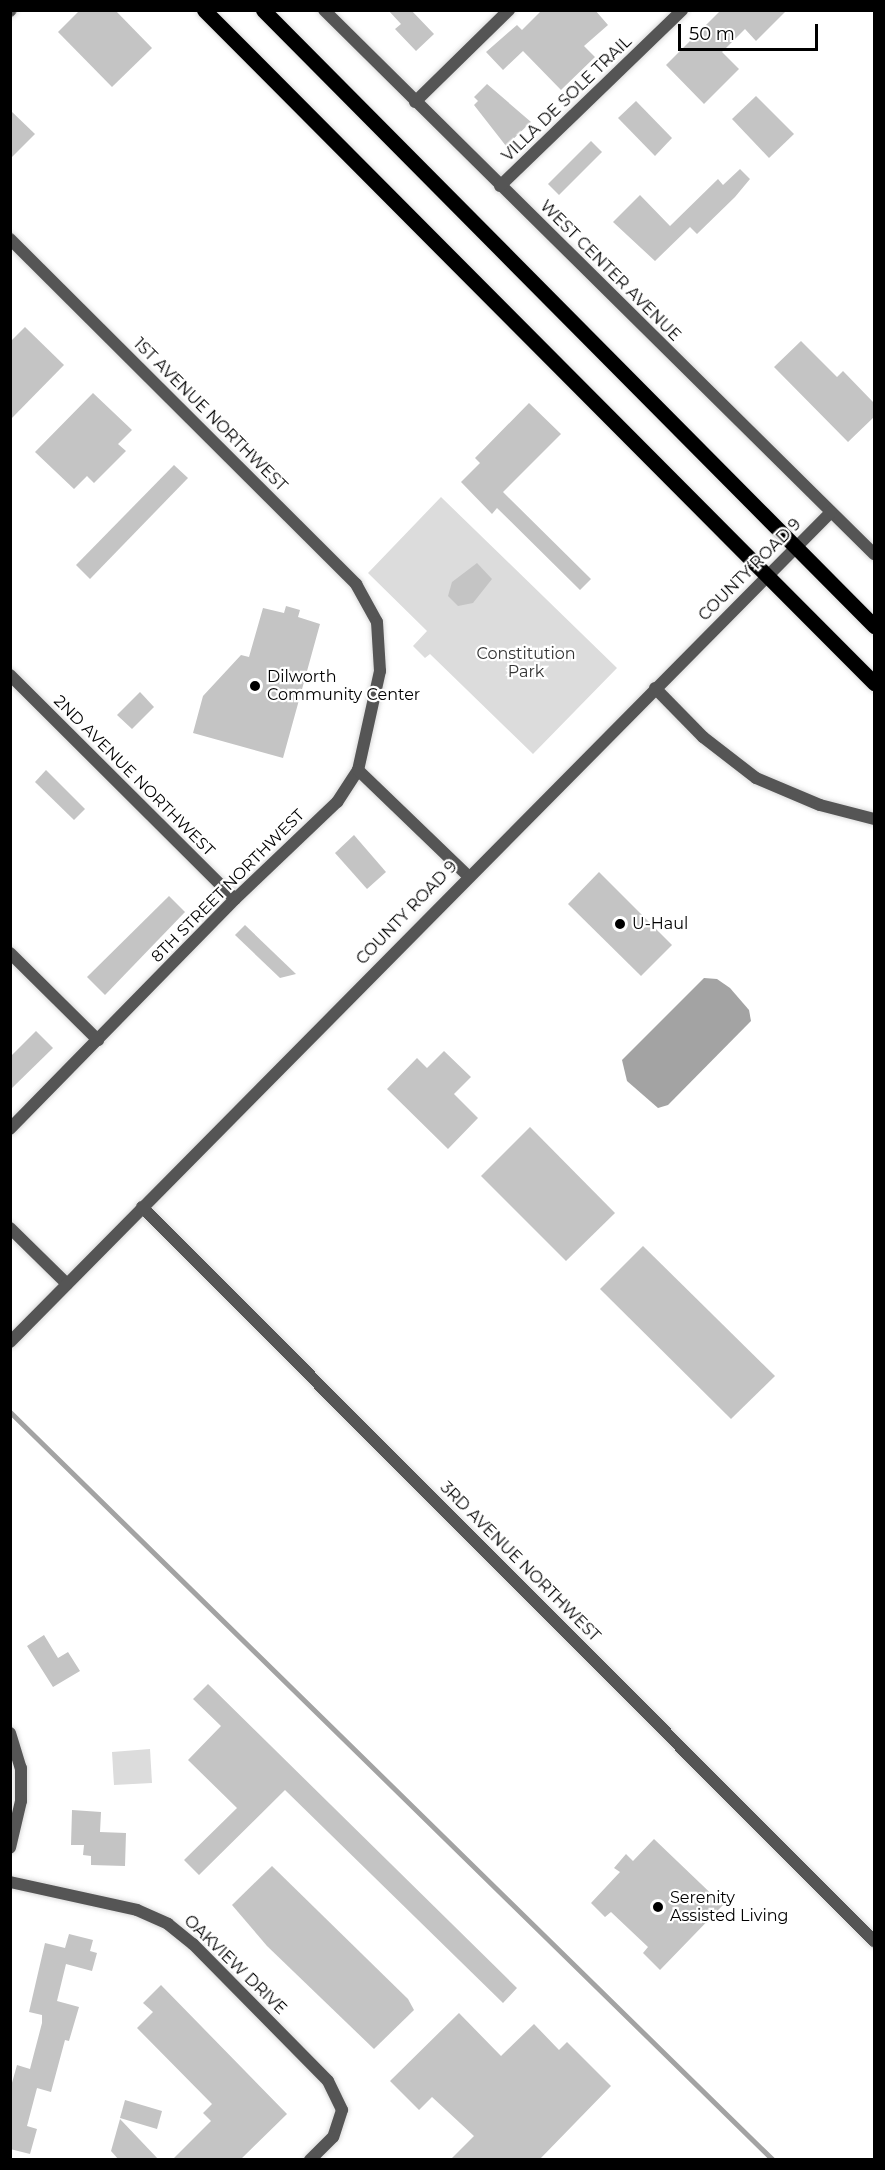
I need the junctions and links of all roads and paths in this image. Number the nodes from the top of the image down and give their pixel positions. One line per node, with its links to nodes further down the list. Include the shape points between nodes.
1 (204, 10): 12 (main road)
2 (263, 10): 10 (main road)
3 (324, 10): 6 (street, WEST CENTER AVENUE)
4 (509, 10): 6 (street)
5 (682, 10): 7 (street, VILLA DE SOLE TRAIL)
6 (415, 102): 7 (street, WEST CENTER AVENUE)
7 (500, 186): 9 (street, WEST CENTER AVENUE)
8 (10, 239): 13 (street, 1ST AVENUE NORTHWEST, via 356,584)
9 (831, 512): 10 (street, COUNTY ROAD 9); 11 (street, WEST CENTER AVENUE)
10 (796, 548): 12 (street, COUNTY ROAD 9); 14 (main road)
11 (874, 554)
12 (768, 577): 16 (main road); 17 (street, COUNTY ROAD 9)
13 (377, 622): 18 (street, 8TH STREET NORTHWEST, via 380,671)
14 (874, 626)
15 (10, 675): 21 (street, 2ND AVENUE NORTHWEST)
16 (874, 684)
17 (655, 688): 19 (street, via 703,737 756,778 820,806); 20 (street, COUNTY ROAD 9)
18 (358, 770): 20 (street); 21 (street, 8TH STREET NORTHWEST, via 337,802)
19 (874, 819)
20 (467, 875): 25 (street, COUNTY ROAD 9)
21 (235, 899): 23 (street, 8TH STREET NORTHWEST)
22 (10, 953): 23 (street)
23 (98, 1040): 24 (street, 8TH STREET NORTHWEST)
24 (10, 1129)
25 (142, 1207): 27 (street, COUNTY ROAD 9); 32 (street, 3RD AVENUE NORTHWEST)
26 (10, 1228): 27 (street)
27 (67, 1284): 28 (street, COUNTY ROAD 9)
28 (10, 1342)
29 (10, 1733): 30 (street, via 21,1768 21,1801)
30 (10, 1848)
31 (10, 1882): 33 (street, OAKVIEW DRIVE, via 137,1910 168,1924 193,1944 328,2081 342,2110 333,2137)
32 (874, 1941)
33 (310, 2160)

